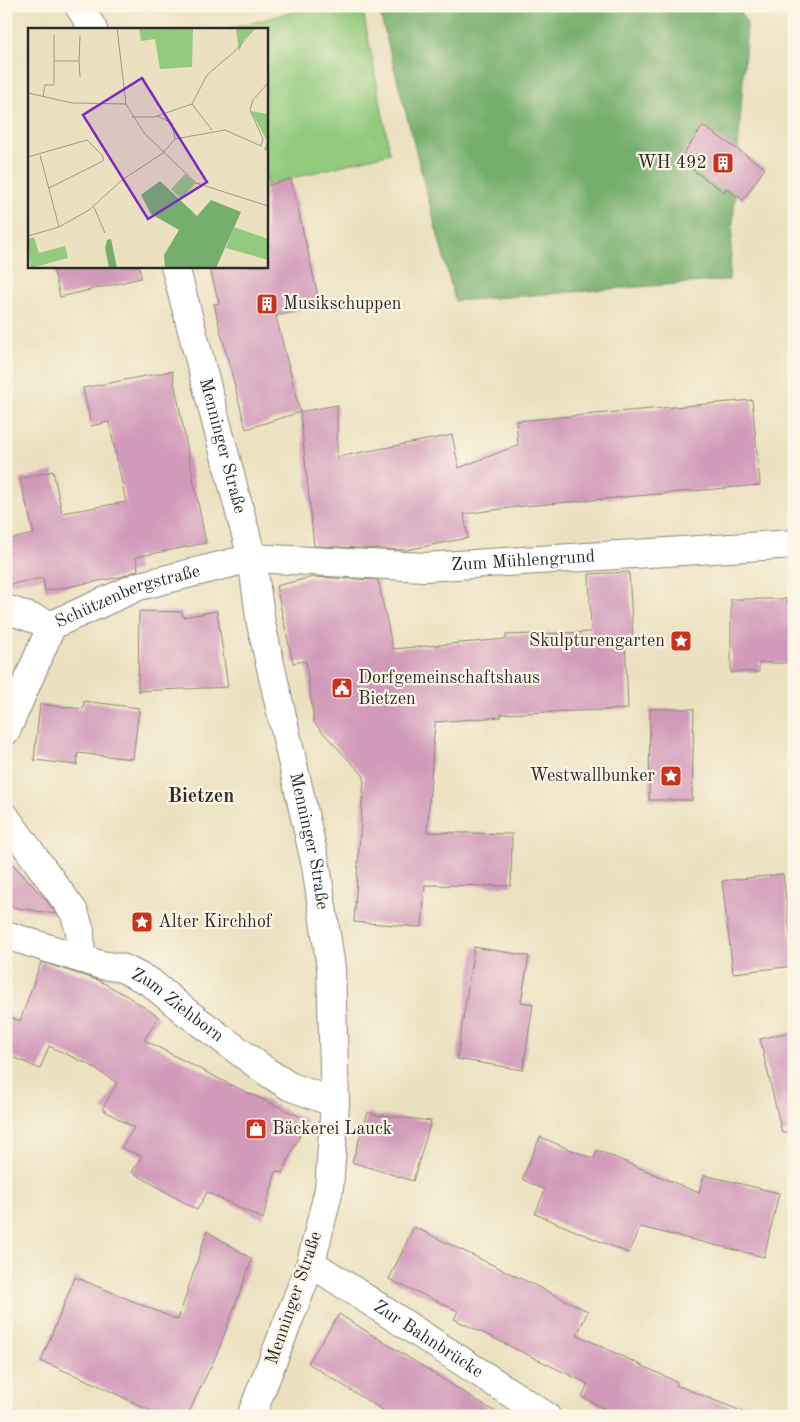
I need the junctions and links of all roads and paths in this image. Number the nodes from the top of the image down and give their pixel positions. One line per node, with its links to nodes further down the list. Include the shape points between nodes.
1 (79, 6): 2 (street)
2 (92, 28)
3 (176, 268): 5 (street, Menninger Straße)
4 (794, 544): 5 (street, Zum Mühlengrund, via 425,567)
5 (252, 558): 7 (street, Schützenbergstraße, via 139,586); 12 (street, Menninger Straße, via 261,624 316,866 331,968)
6 (6, 610): 7 (street, Schützenbergstraße)
7 (52, 625): 8 (street)
8 (6, 731)
9 (6, 818): 11 (street, via 74,912 80,931)
10 (6, 935): 11 (street, Zum Ziehborn)
11 (81, 958): 12 (street, Zum Ziehborn, via 122,968 150,982 267,1072 289,1086)
12 (335, 1103): 13 (street, Menninger Straße, via 329,1189)
13 (311, 1263): 14 (street, Menninger Straße); 15 (street, Zur Bahnbrücke)
14 (251, 1416)
15 (546, 1416)

